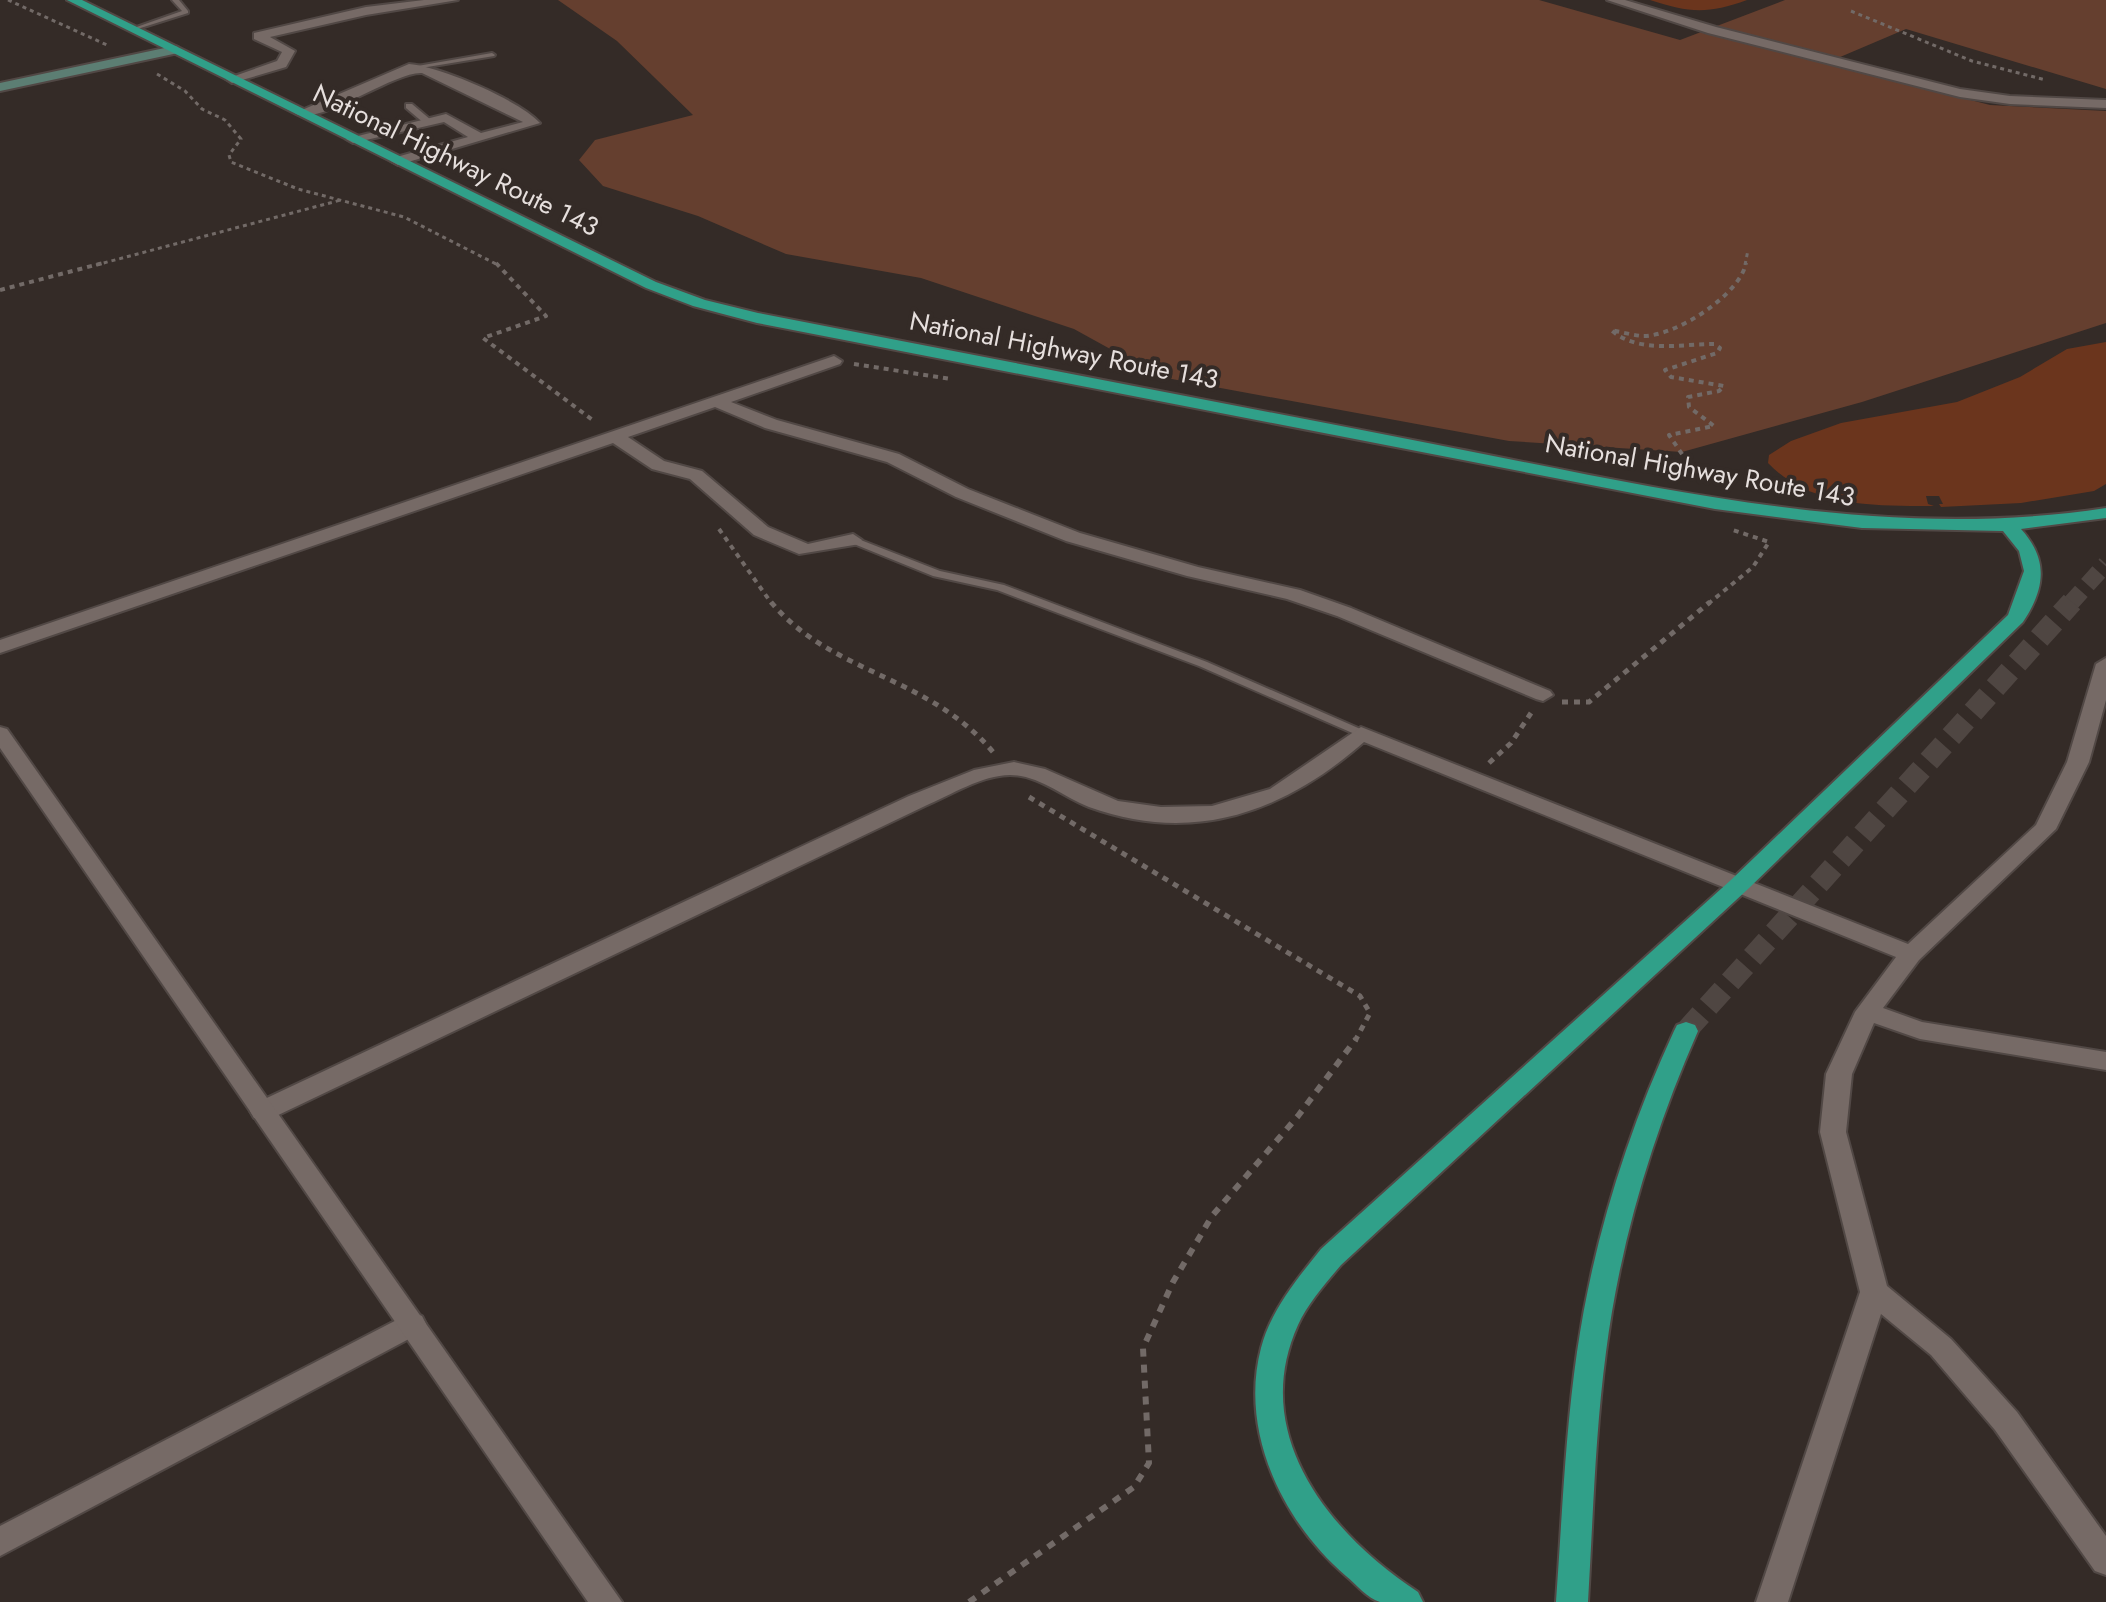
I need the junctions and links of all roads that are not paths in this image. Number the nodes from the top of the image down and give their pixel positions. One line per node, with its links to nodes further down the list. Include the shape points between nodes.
1 (73, 0): 6 (highway, National Highway Route 143)
2 (175, 0): 6 (lane, via 186,12)
3 (452, 0): 5 (street)
4 (1613, 0): 13 (street, via 1960,93)
5 (312, 22): 7 (street); 11 (street, via 258,36 289,51 282,64)
6 (133, 30): 8 (highway, National Highway Route 143)
7 (340, 35)
8 (174, 50): 11 (highway, National Highway Route 143); 12 (main road)
9 (492, 55): 10 (lane)
10 (409, 68): 15 (street); 18 (street, via 424,69 533,123)
11 (232, 79): 15 (highway, National Highway Route 143)
12 (0, 87)
13 (2106, 104)
14 (409, 106): 16 (lane)
15 (302, 113): 17 (highway, National Highway Route 143)
16 (428, 122): 17 (street); 18 (street, via 446,118)
17 (353, 139): 19 (highway, National Highway Route 143)
18 (481, 139): 19 (street)
19 (398, 161): 24 (highway, National Highway Route 143, via 651,285 757,318 1715,504 1884,525)
20 (834, 361): 21 (street)
21 (714, 401): 22 (street); 28 (street, via 771,424 893,458 976,499 1073,537 1344,612)
22 (614, 436): 25 (street, via 658,465 696,475 761,531 806,550); 26 (street)
23 (2106, 513): 24 (highway, National Highway Route 143)
24 (2010, 528): 31 (highway, via 2029,546 2035,567 2032,590 2016,618)
25 (853, 540): 30 (lane, via 937,574 1000,587 1203,664)
26 (0, 647)
27 (2106, 664): 32 (street, via 2078,762 2045,829)
28 (1543, 695)
29 (0, 733): 36 (street)
30 (1361, 733): 31 (street); 36 (street, via 1323,766 1275,796 1212,812 1157,816 1112,809 1027,771 1004,768 917,801)
31 (1740, 884): 32 (street); 42 (highway, via 1331,1257 1295,1303 1275,1349 1267,1394 1277,1447 1297,1497 1333,1545 1382,1588)
32 (1911, 954): 33 (street)
33 (1867, 1012): 35 (street, via 1920,1030); 37 (street, via 1839,1074 1833,1132)
34 (1686, 1031): 43 (highway, via 1659,1089 1606,1269 1588,1389)
35 (2106, 1061)
36 (263, 1111): 38 (street)
37 (1874, 1292): 40 (street, via 1941,1347 2006,1421); 44 (street)
38 (412, 1324): 39 (street); 41 (street)
39 (0, 1542)
40 (2106, 1561)
41 (606, 1602)
42 (1407, 1602)
43 (1572, 1602)
44 (1772, 1602)

